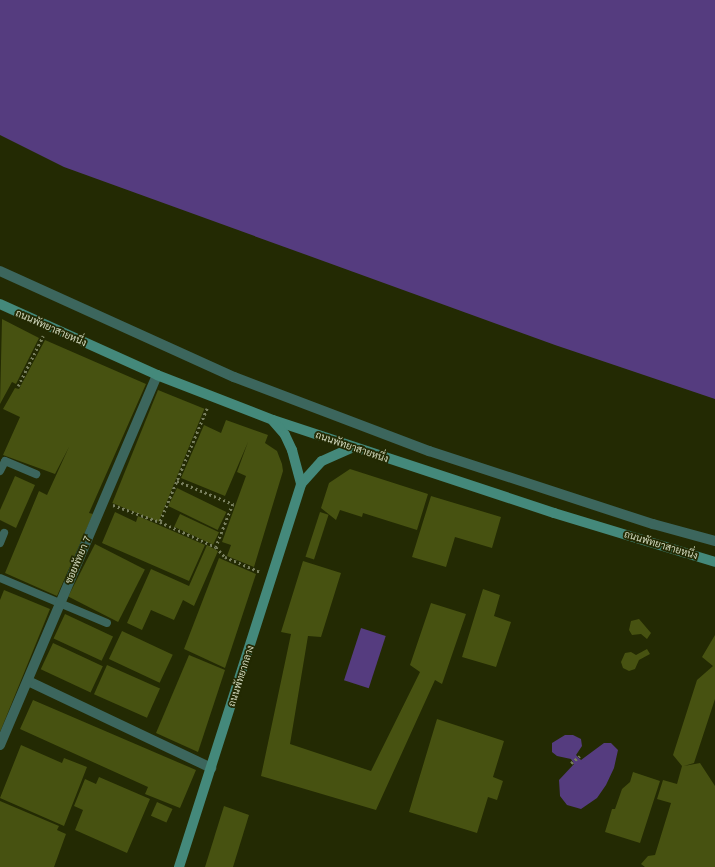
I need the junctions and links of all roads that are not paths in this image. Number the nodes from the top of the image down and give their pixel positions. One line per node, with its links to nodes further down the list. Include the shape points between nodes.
1 (0, 271): 10 (street, via 234,377 429,451 653,524)
2 (1, 307): 3 (main road, ถนนพัทยาสายหนึ่ง)
3 (158, 375): 4 (main road, ถนนพัทยาสายหนึ่ง); 14 (street, ซอยพัทยา 7)
4 (273, 420): 5 (main road, ถนนพัทยาสายหนึ่ง); 8 (main road, via 285,434)
5 (353, 447): 8 (main road, ถนนพัทยากลาง, via 322,461); 12 (main road, ถนนพัทยาสายหนึ่ง)
6 (0, 471): 7 (lane, via 5,461)
7 (36, 474)
8 (302, 484): 18 (main road, ถนนพัทยากลาง)
9 (4, 533): 11 (lane)
10 (715, 541)
11 (0, 543)
12 (715, 562)
13 (0, 578): 14 (lane)
14 (59, 604): 15 (lane); 16 (street, ซอยพัทยา 7)
15 (107, 623)
16 (28, 681): 17 (street, ซอยพัทยา 7); 18 (street)
17 (0, 745)
18 (211, 768): 19 (main road, ถนนพัทยากลาง)
19 (179, 867)

